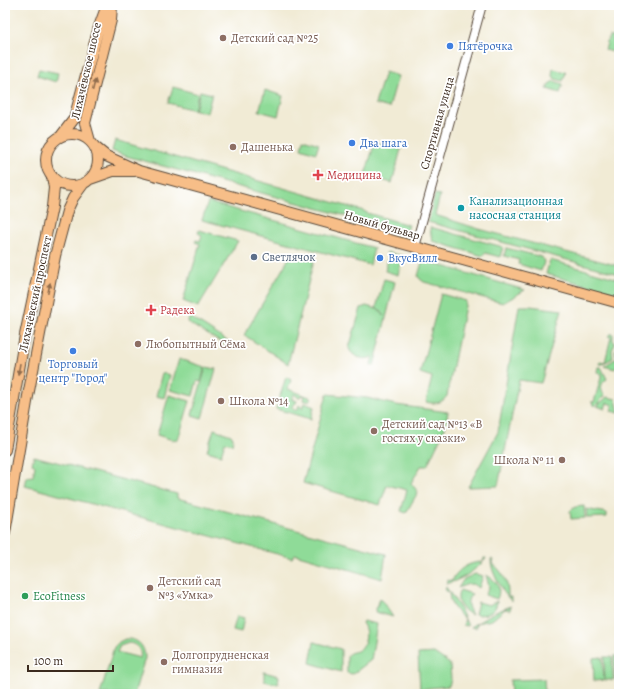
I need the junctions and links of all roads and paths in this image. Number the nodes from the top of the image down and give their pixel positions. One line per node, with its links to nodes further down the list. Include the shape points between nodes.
1 (107, 5): 4 (main road, Лихачёвское шоссе, via 74,119)
2 (112, 5): 5 (main road, Лихачёвское шоссе, one-way to 2, via 85,123 111,20)
3 (482, 5): 9 (street, Спортивная улица)
4 (61, 136): 5 (main road, via 76,134); 7 (main road, Лихачёвский проспект, via 51,144 46,154 46,164)
5 (92, 144): 6 (main road, Новый бульвар, via 106,156); 8 (main road, Лихачёвский проспект, via 97,153 97,166 92,177)
6 (139, 171): 8 (main road, Новый бульвар, via 113,171); 9 (main road, Новый бульвар)
7 (52, 176): 8 (main road, via 66,185); 11 (main road, Лихачёвский проспект, one-way to 11, via 52,207 25,335)
8 (86, 182): 12 (main road, Лихачёвский проспект, one-way to 8, via 55,256 67,211 73,198)
9 (415, 247): 10 (main road, Новый бульвар)
10 (619, 303)
11 (5, 450)
12 (5, 533)

